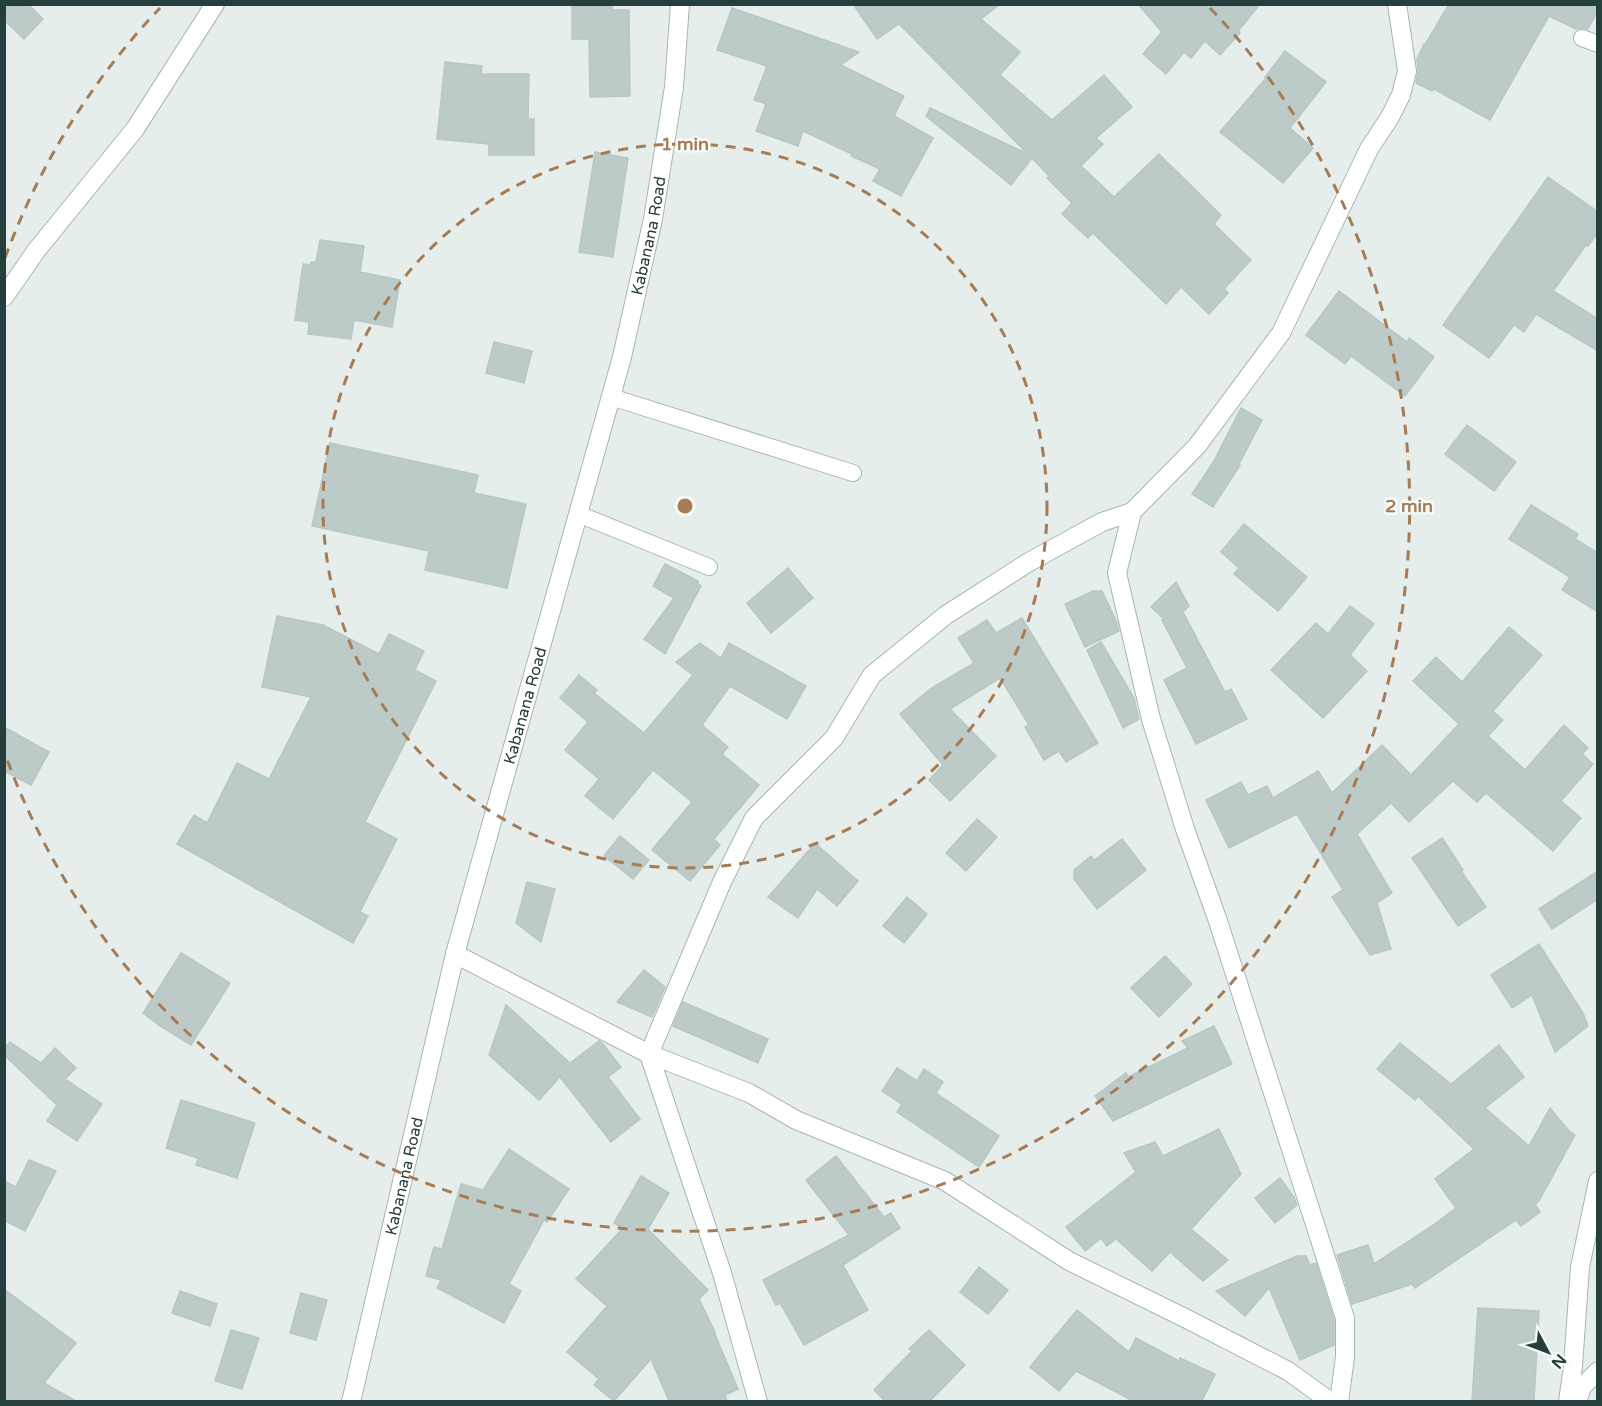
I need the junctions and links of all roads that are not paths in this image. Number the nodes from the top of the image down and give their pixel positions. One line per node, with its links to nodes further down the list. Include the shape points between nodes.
1 (215, 4): 4 (street, via 135,129 36,251)
2 (680, 4): 5 (street, Kabanana Road, via 674,87 653,219)
3 (1397, 4): 7 (street, via 1407,71 1401,95 1369,149 1281,333 1197,446)
4 (4, 297)
5 (611, 397): 6 (lane); 8 (street, Kabanana Road)
6 (854, 473)
7 (1132, 513): 11 (street, via 1102,522 1029,562 946,615 872,675 834,738 754,818 722,882); 17 (street, via 1117,573 1151,719 1345,1318)
8 (578, 514): 9 (lane); 10 (street, Kabanana Road)
9 (709, 567)
10 (455, 954): 11 (street); 14 (street, Kabanana Road)
11 (649, 1054): 15 (street, via 722,1273); 16 (street, via 749,1093 796,1120 945,1181 1069,1261 1288,1371)
12 (1598, 1182): 18 (street, via 1580,1267)
13 (1598, 1371): 19 (street, via 1582,1387)
14 (351, 1401)
15 (758, 1401)
16 (1331, 1401)
17 (1339, 1401)
18 (1568, 1401)
19 (1577, 1401)

